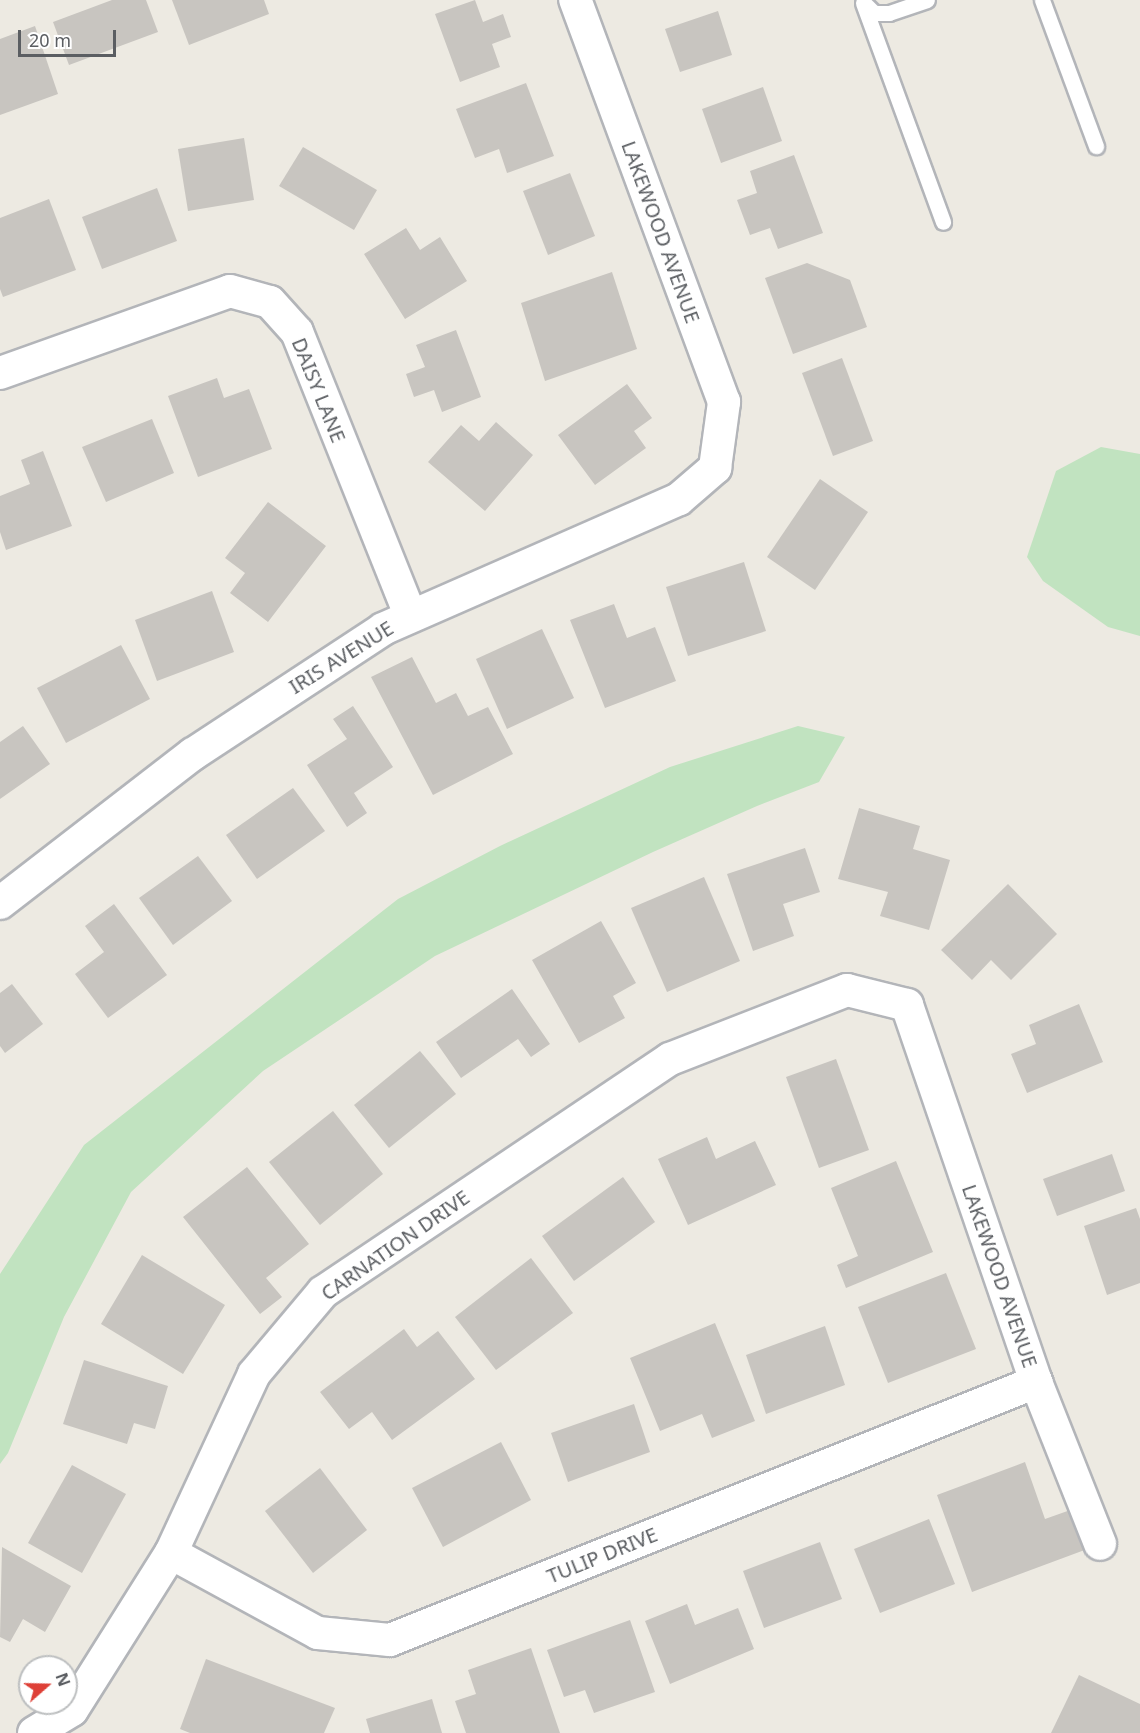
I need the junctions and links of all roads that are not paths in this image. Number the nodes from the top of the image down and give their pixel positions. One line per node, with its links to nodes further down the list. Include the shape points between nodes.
1 (575, 0): 8 (street, LAKEWOOD AVENUE, via 724,402)
2 (927, 0): 4 (lane, via 889,13 874,13)
3 (1042, 0): 5 (lane)
4 (863, 1): 6 (lane)
5 (1096, 146)
6 (943, 222)
7 (0, 373): 9 (street, DAISY LANE, via 230,291 270,302 297,332)
8 (715, 468): 9 (street, IRIS AVENUE, via 679,498)
9 (410, 615): 10 (street, IRIS AVENUE, via 193,754)
10 (0, 903)
11 (907, 1005): 12 (street, LAKEWOOD AVENUE); 14 (street, CARNATION DRIVE, via 847,990 670,1059 323,1292 255,1374)
12 (1036, 1382): 13 (street, LAKEWOOD AVENUE); 14 (street, TULIP DRIVE, via 390,1640 318,1633)
13 (1100, 1544)
14 (171, 1553): 15 (street, CARNATION DRIVE, via 72,1710)
15 (34, 1733)

